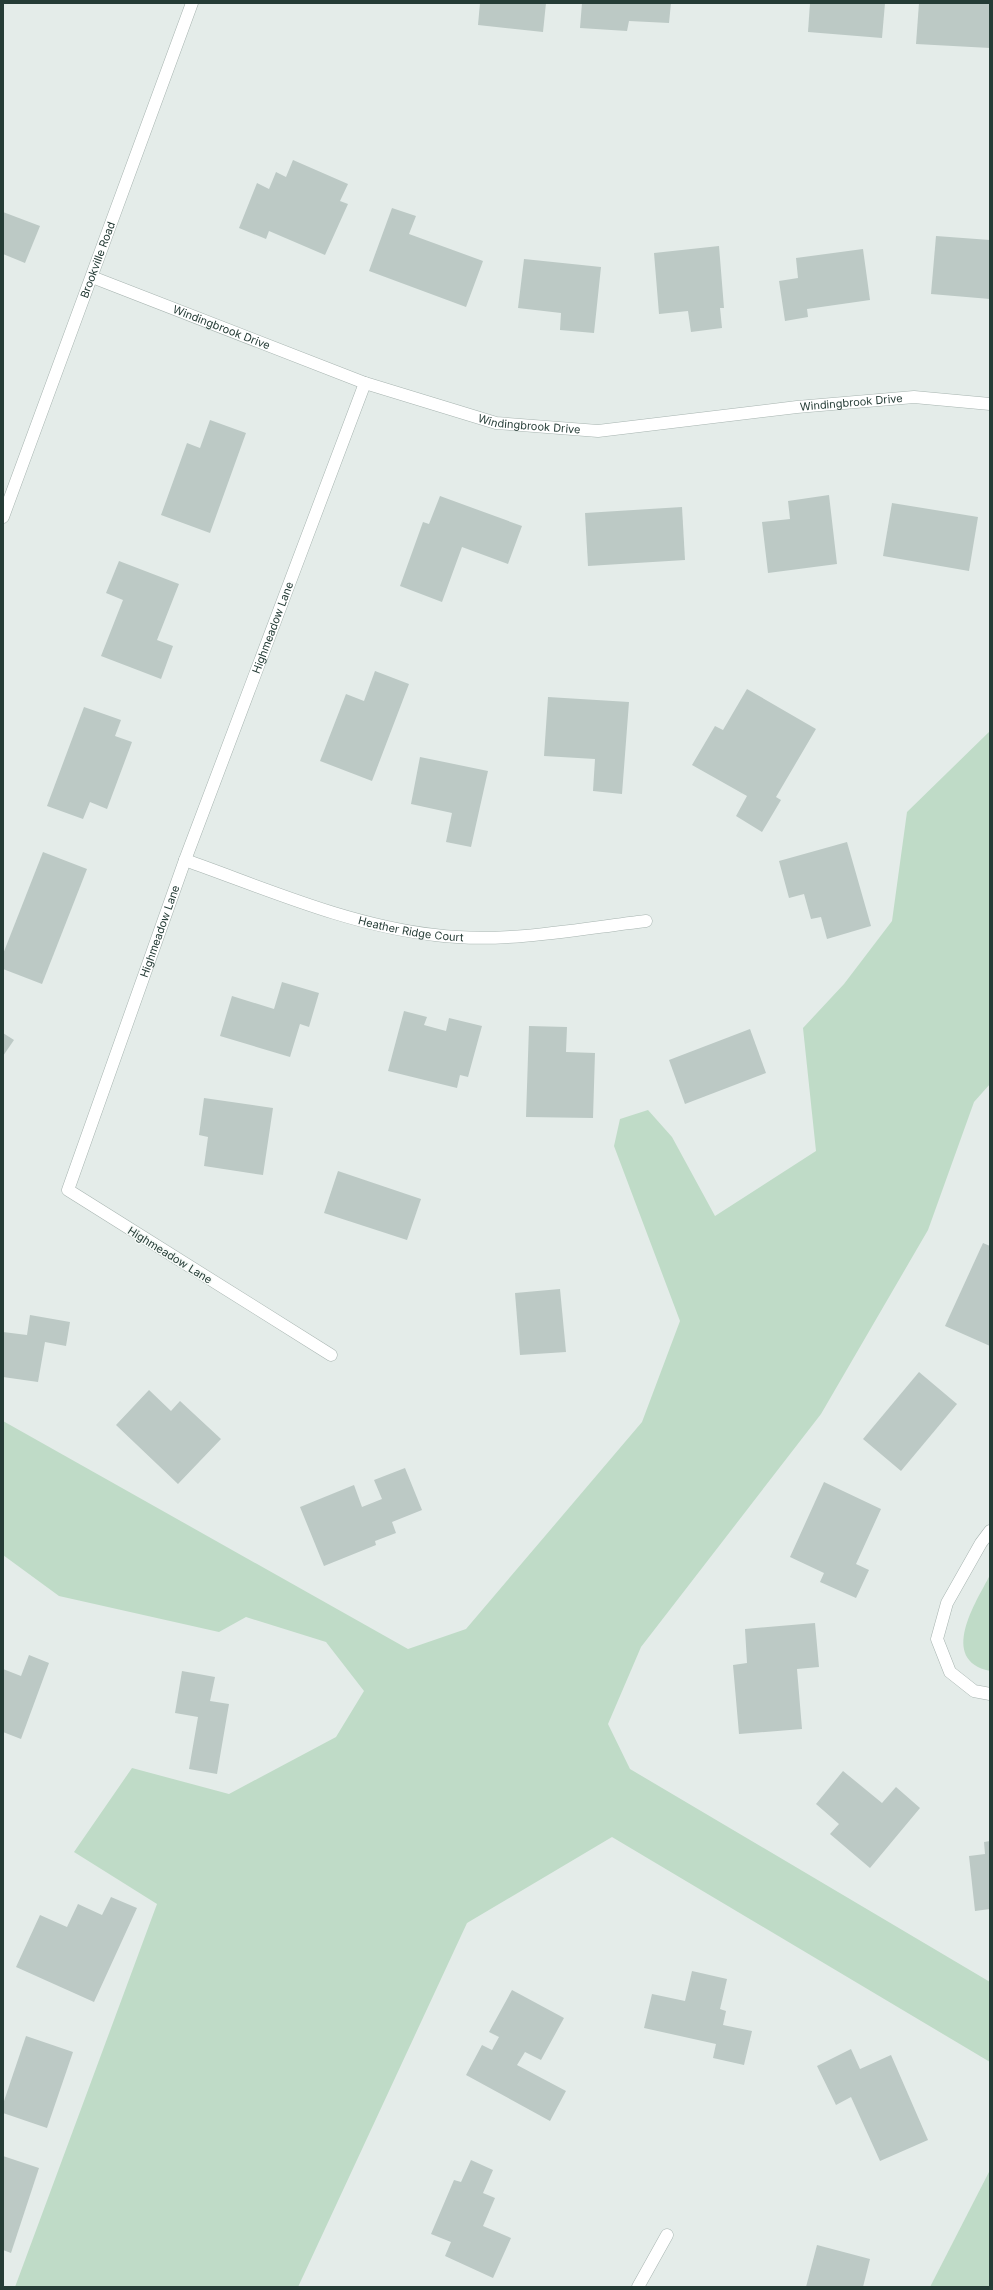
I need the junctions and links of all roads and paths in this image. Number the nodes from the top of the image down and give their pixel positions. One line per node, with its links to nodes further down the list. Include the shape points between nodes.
1 (192, 3): 2 (street, Brookville Road)
2 (92, 277): 3 (street, Windingbrook Drive); 5 (street, Brookville Road)
3 (365, 383): 4 (street, Windingbrook Drive, via 496,423 598,431 797,407 914,398); 6 (street, Highmeadow Lane)
4 (990, 404)
5 (3, 517)
6 (185, 860): 7 (street, Heather Ridge Court, via 365,923 436,935 504,938); 8 (street, Highmeadow Lane, via 68,1190)
7 (646, 921)
8 (331, 1356)
9 (990, 1530): 10 (street, via 948,1603 937,1639 950,1672 974,1691)
10 (990, 1694)
11 (668, 2235): 12 (street)
12 (638, 2287)

